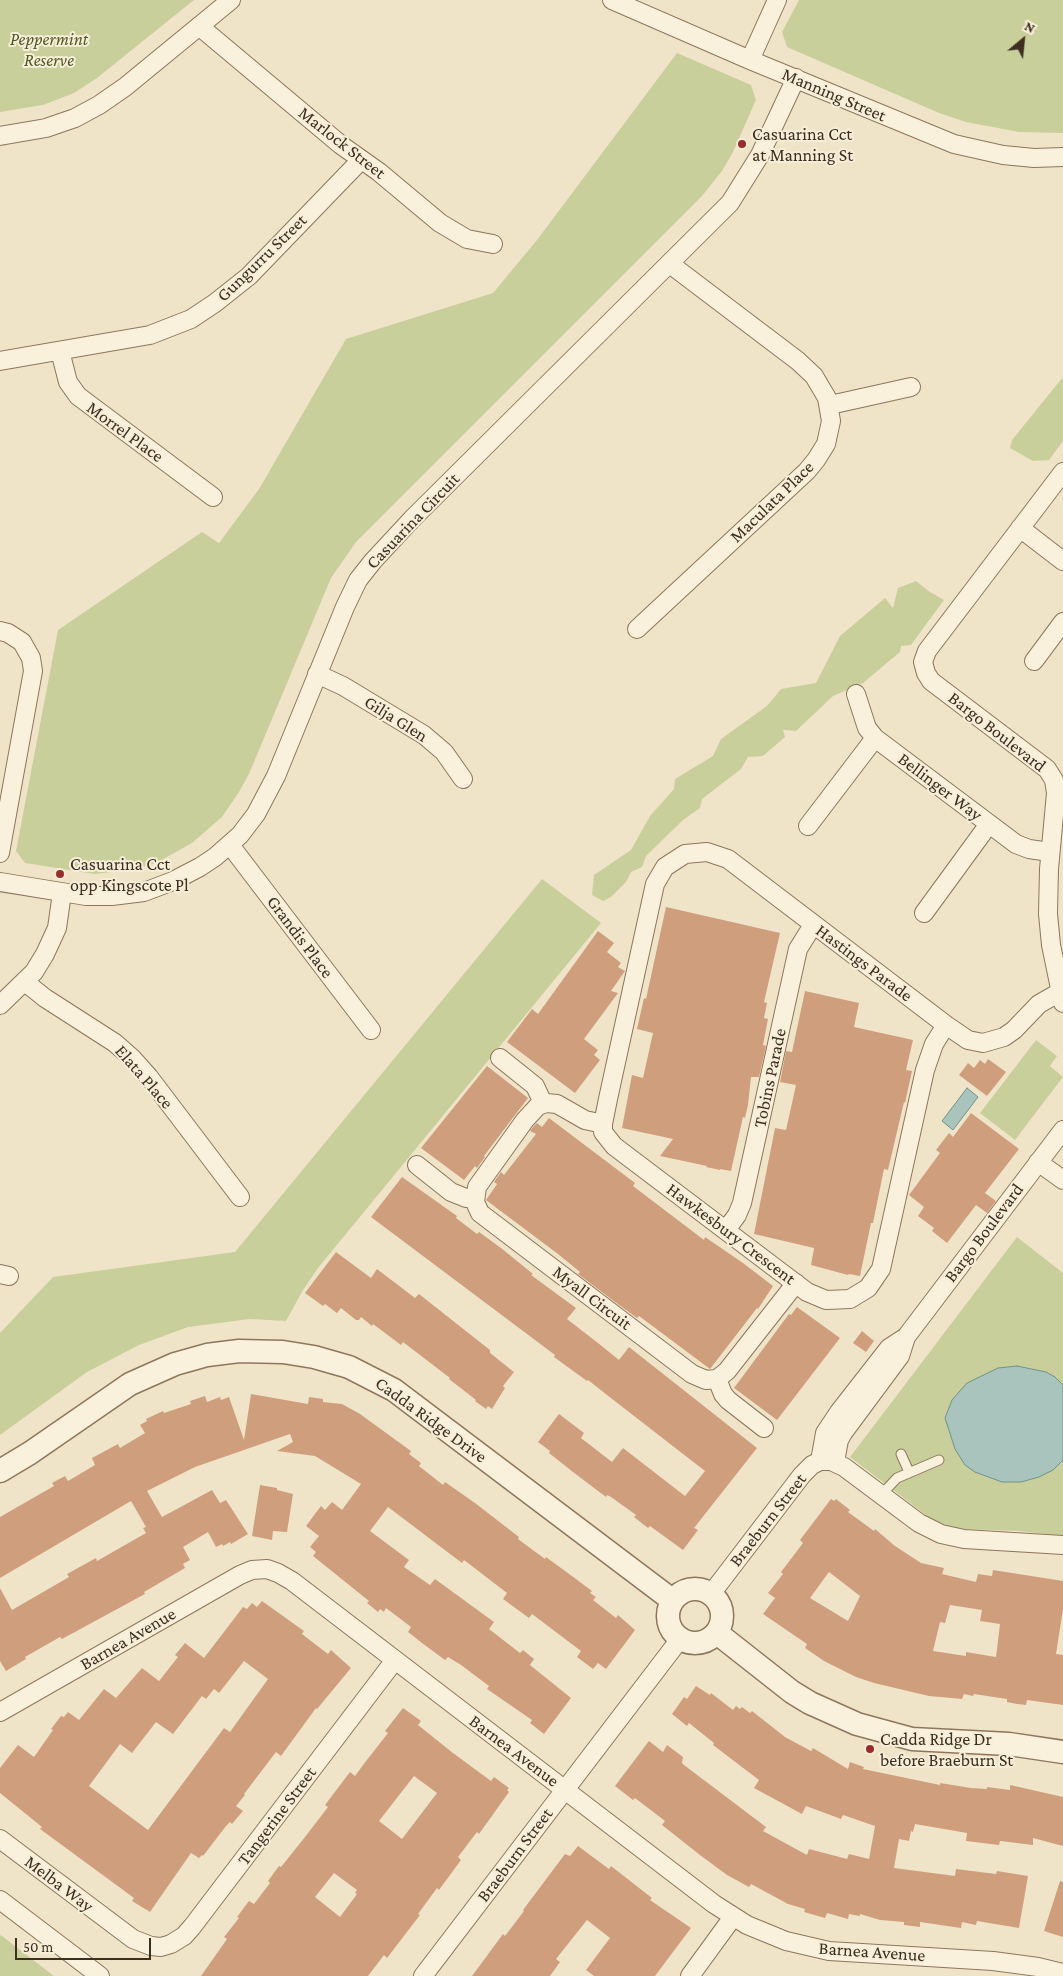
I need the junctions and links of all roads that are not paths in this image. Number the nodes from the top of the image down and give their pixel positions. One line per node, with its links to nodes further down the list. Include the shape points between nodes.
1 (231, 0): 4 (street)
2 (612, 0): 5 (street, Manning Street)
3 (777, 0): 5 (street)
4 (199, 26): 7 (street, via 125,87 88,112 46,128); 9 (street, Marlock Street)
5 (750, 60): 6 (street, Manning Street)
6 (796, 78): 8 (street, Manning Street, via 954,144 1002,155); 11 (street, Casuarina Circuit, via 742,187)
7 (0, 136)
8 (1063, 158)
9 (361, 160): 10 (street, Marlock Street, via 448,229 467,239); 12 (street, Gungurru Street, via 249,276 203,312 150,335)
10 (492, 244)
11 (670, 264): 15 (street, Maculata Place, via 803,366 824,390); 24 (street, Casuarina Circuit, via 373,561 358,580)
12 (60, 351): 13 (street, Gungurru Street); 17 (street, Morrel Place, via 67,378 78,396)
13 (0, 360)
14 (911, 387): 15 (street)
15 (830, 405): 21 (street, Maculata Place, via 828,436 812,466)
16 (1063, 472): 18 (street, Bargo Boulevard)
17 (213, 497)
18 (1020, 528): 19 (street); 31 (street, Bargo Boulevard, via 928,651 924,666 931,681 1050,772 1056,793)
19 (1063, 561)
20 (1063, 622): 23 (street)
21 (637, 629)
22 (0, 631): 32 (street, via 22,642 34,671)
23 (1034, 660)
24 (317, 674): 27 (street, Gilja Glen, via 424,735 444,752); 30 (street, Casuarina Circuit, via 266,796 249,824)
25 (856, 694): 26 (street, Bellinger Way)
26 (875, 738): 28 (street, Bellinger Way); 29 (street)
27 (463, 779)
28 (989, 824): 31 (street, Bellinger Way, via 1020,847); 35 (street)
29 (808, 826)
30 (230, 845): 34 (street, Casuarina Circuit, via 187,874 144,892 99,896); 41 (street, Grandis Place)
31 (1050, 852): 38 (street, Bargo Boulevard, via 1048,914)
32 (0, 853)
33 (0, 882): 34 (street, Casuarina Circuit)
34 (62, 893): 37 (street, via 54,936 40,963)
35 (924, 913)
36 (813, 925): 40 (street, Hastings Parade); 44 (street, Hastings Parade, via 718,855 693,852 665,867 654,890); 51 (street, Tobins Parade, via 798,949 742,1203)
37 (25, 982): 39 (street); 49 (street, Elata Place, via 132,1058)
38 (1062, 998): 40 (street, Hastings Parade, via 1043,1000 1014,1030 996,1040 973,1042)
39 (0, 1005)
40 (946, 1025): 52 (street, Hawkesbury Crescent, via 926,1065 883,1261 875,1281 856,1296 832,1301 820,1298)
41 (371, 1030)
42 (500, 1058): 43 (street, via 535,1086)
43 (541, 1105): 44 (street, via 557,1104 585,1120); 50 (street, via 524,1120 477,1187)
44 (603, 1124): 51 (street, Hawkesbury Crescent, via 605,1136 614,1146)
45 (1063, 1130): 46 (street, Bargo Boulevard)
46 (1038, 1162): 48 (street); 57 (street, Bargo Boulevard, via 906,1336 900,1356 843,1433)
47 (417, 1165): 50 (street, via 451,1192 460,1197)
48 (1063, 1180)
49 (240, 1197)
50 (474, 1198): 53 (street, Myall Circuit, via 480,1213 684,1368 701,1379)
51 (726, 1230): 52 (street, Hawkesbury Crescent)
52 (796, 1283): 53 (street, via 727,1371)
53 (717, 1378): 54 (street, via 728,1400)
54 (764, 1428)
55 (901, 1454): 59 (lane)
56 (939, 1460): 59 (lane)
57 (828, 1462): 60 (street, via 850,1470); 62 (street, Braeburn Street, via 812,1465 802,1475)
58 (0, 1471): 63 (street, Cadda Ridge Drive, via 130,1384 175,1364 239,1351 306,1355 348,1366 394,1390)
59 (908, 1472): 60 (lane, via 892,1481)
60 (882, 1494): 61 (street, via 919,1523 941,1534 964,1539)
61 (1063, 1545)
62 (711, 1594): 63 (street, via 686,1590); 64 (street, via 722,1612)
63 (672, 1600): 65 (street, via 668,1621)
64 (716, 1633): 65 (street, via 703,1642); 68 (street, via 792,1692 856,1724 912,1739 1009,1744)
65 (680, 1639): 69 (street, Braeburn Street)
66 (395, 1660): 67 (street, Barnea Avenue, via 284,1576 268,1570 252,1570); 69 (street, Barnea Avenue); 73 (street, Tangerine Street, via 188,1932 166,1946)
67 (0, 1712)
68 (1063, 1752)
69 (564, 1789): 72 (street, Barnea Avenue); 76 (street, Braeburn Street)
70 (0, 1839): 73 (street, Melba Way)
71 (0, 1900): 75 (street)
72 (733, 1917): 74 (street, Barnea Avenue, via 771,1936 822,1950 993,1961); 77 (street)
73 (144, 1945)
74 (1063, 1973)
75 (100, 1976)
76 (423, 1976)
77 (690, 1976)

